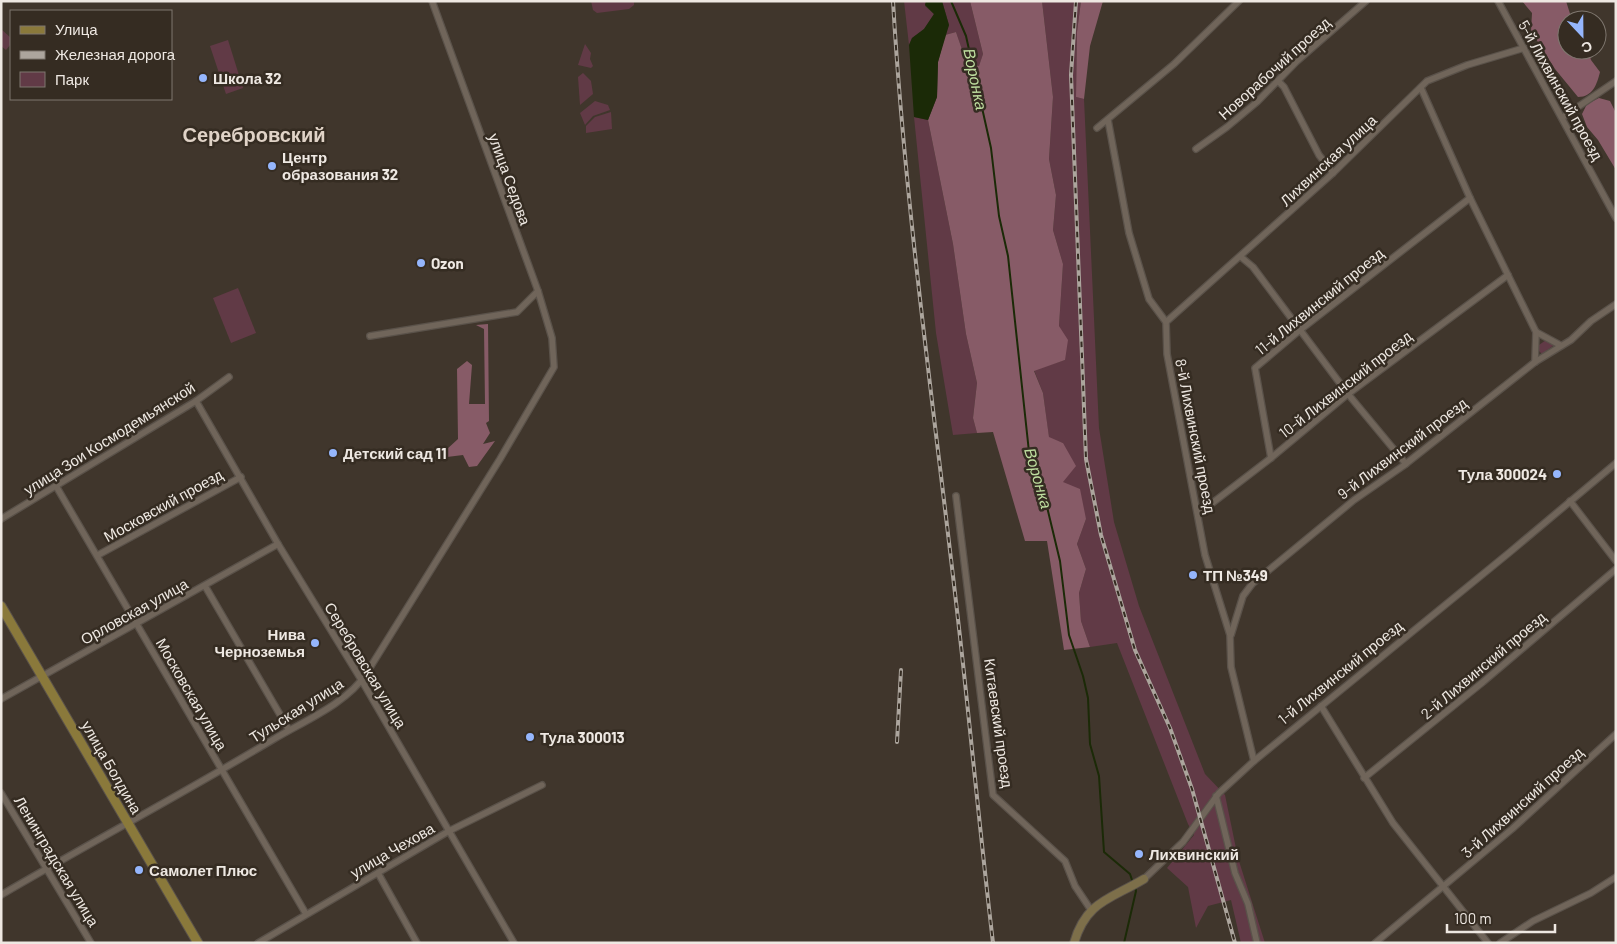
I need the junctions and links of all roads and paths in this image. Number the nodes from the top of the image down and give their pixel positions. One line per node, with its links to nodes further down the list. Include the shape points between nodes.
1 (432, 1): 18 (street, улица Седова)
2 (1239, 1): 10 (street, via 1185,55)
3 (1366, 1): 7 (street, Новорабочий проезд, via 1296,62)
4 (1498, 1): 5 (street, 5-й Лихвинский проезд)
5 (1524, 48): 8 (street, Лихвинская улица, via 1467,64); 9 (street, 5-й Лихвинский проезд)
6 (1616, 81): 9 (street)
7 (1279, 82): 12 (street, Новорабочий проезд); 13 (street, via 1319,155)
8 (1421, 88): 13 (street, Лихвинская улица); 14 (street)
9 (1563, 117): 15 (street, 5-й Лихвинский проезд)
10 (1108, 120): 11 (street); 20 (street, via 1129,233 1151,303)
11 (1097, 128)
12 (1196, 149)
13 (1333, 173): 16 (street, Лихвинская улица)
14 (1470, 198): 17 (street); 21 (street, 11-й Лихвинский проезд)
15 (1616, 218)
16 (1241, 257): 20 (street, Лихвинская улица); 21 (street, via 1253,267)
17 (1508, 274): 22 (street); 28 (street, 10-й Лихвинский проезд)
18 (538, 291): 23 (street, via 517,312); 26 (street, улица Седова, via 552,338)
19 (1616, 304): 24 (street, 9-й Лихвинский проезд)
20 (1166, 322): 37 (street, 8-й Лихвинский проезд, via 1167,354)
21 (1300, 330): 28 (street); 30 (street, 11-й Лихвинский проезд, via 1255,369)
22 (1536, 332): 24 (street); 25 (street)
23 (370, 336)
24 (1560, 345): 25 (street, 9-й Лихвинский проезд)
25 (1536, 362): 32 (street, 9-й Лихвинский проезд)
26 (554, 367): 48 (street, Тульская улица)
27 (229, 377): 29 (street, улица Зои Космодемьянской)
28 (1348, 394): 30 (street, 10-й Лихвинский проезд); 32 (street)
29 (196, 401): 33 (street, Серебровская улица); 34 (street, улица Зои Космодемьянской)
30 (1271, 458): 37 (street, 10-й Лихвинский проезд)
31 (1616, 462): 36 (street, 1-й Лихвинский проезд)
32 (1406, 464): 46 (street, 9-й Лихвинский проезд, via 1333,516 1252,584 1243,596)
33 (241, 477): 39 (street, Серебровская улица); 40 (street, Московский проезд)
34 (56, 486): 38 (street, улица Зои Космодемьянской); 40 (street, Московская улица)
35 (956, 496): 67 (street, Китаевский проезд, via 993,795 1065,862 1075,886)
36 (1570, 501): 41 (street); 50 (street, 1-й Лихвинский проезд)
37 (1198, 514): 46 (street, 8-й Лихвинский проезд, via 1209,568)
38 (1, 519)
39 (278, 544): 43 (street, Орловская улица); 48 (street, Серебровская улица)
40 (98, 555): 45 (street, Московская улица)
41 (1616, 561)
42 (1616, 569): 55 (street, 2-й Лихвинский проезд)
43 (205, 586): 45 (street, Орловская улица); 51 (street)
44 (1, 606): 47 (main road, улица Болдина)
45 (138, 624): 47 (street, Орловская улица); 54 (street, Московская улица)
46 (1230, 635): 53 (street, 8-й Лихвинский проезд, via 1231,667)
47 (42, 676): 49 (street, Орловская улица); 59 (main road, улица Болдина)
48 (362, 681): 51 (street, Тульская улица, via 333,704); 60 (street, Серебровская улица)
49 (1, 699)
50 (1320, 706): 53 (street, 1-й Лихвинский проезд); 55 (street)
51 (289, 730): 54 (street, Тульская улица)
52 (1616, 734): 65 (street, 3-й Лихвинский проезд)
53 (1254, 761): 58 (street, 1-й Лихвинский проезд)
54 (222, 770): 59 (street, Тульская улица); 68 (street, Московская улица)
55 (1364, 778): 65 (street, via 1393,823)
56 (542, 785): 60 (street, улица Чехова)
57 (1, 793): 61 (street, Ленинградская улица)
58 (1216, 796): 64 (street, 1-й Лихвинский проезд, via 1189,835); 75 (street)
59 (128, 822): 61 (street, Тульская улица); 70 (main road, улица Болдина)
60 (449, 831): 62 (street, улица Чехова); 73 (street, Серебровская улица)
61 (47, 868): 66 (street, Тульская улица); 69 (street, Ленинградская улица)
62 (378, 873): 68 (street, улица Чехова); 72 (street)
63 (1616, 876): 78 (street, via 1591,893 1533,921)
64 (1144, 878): 67 (street, 1-й Лихвинский проезд, via 1106,898)
65 (1443, 886): 76 (street, 3-й Лихвинский проезд); 77 (street)
66 (1, 895)
67 (1092, 910): 74 (street)
68 (306, 914): 71 (street, улица Чехова)
69 (91, 943)
70 (198, 943)
71 (258, 943)
72 (416, 943)
73 (514, 943)
74 (1074, 943)
75 (1257, 943)
76 (1375, 943)
77 (1488, 943)
78 (1500, 943)

